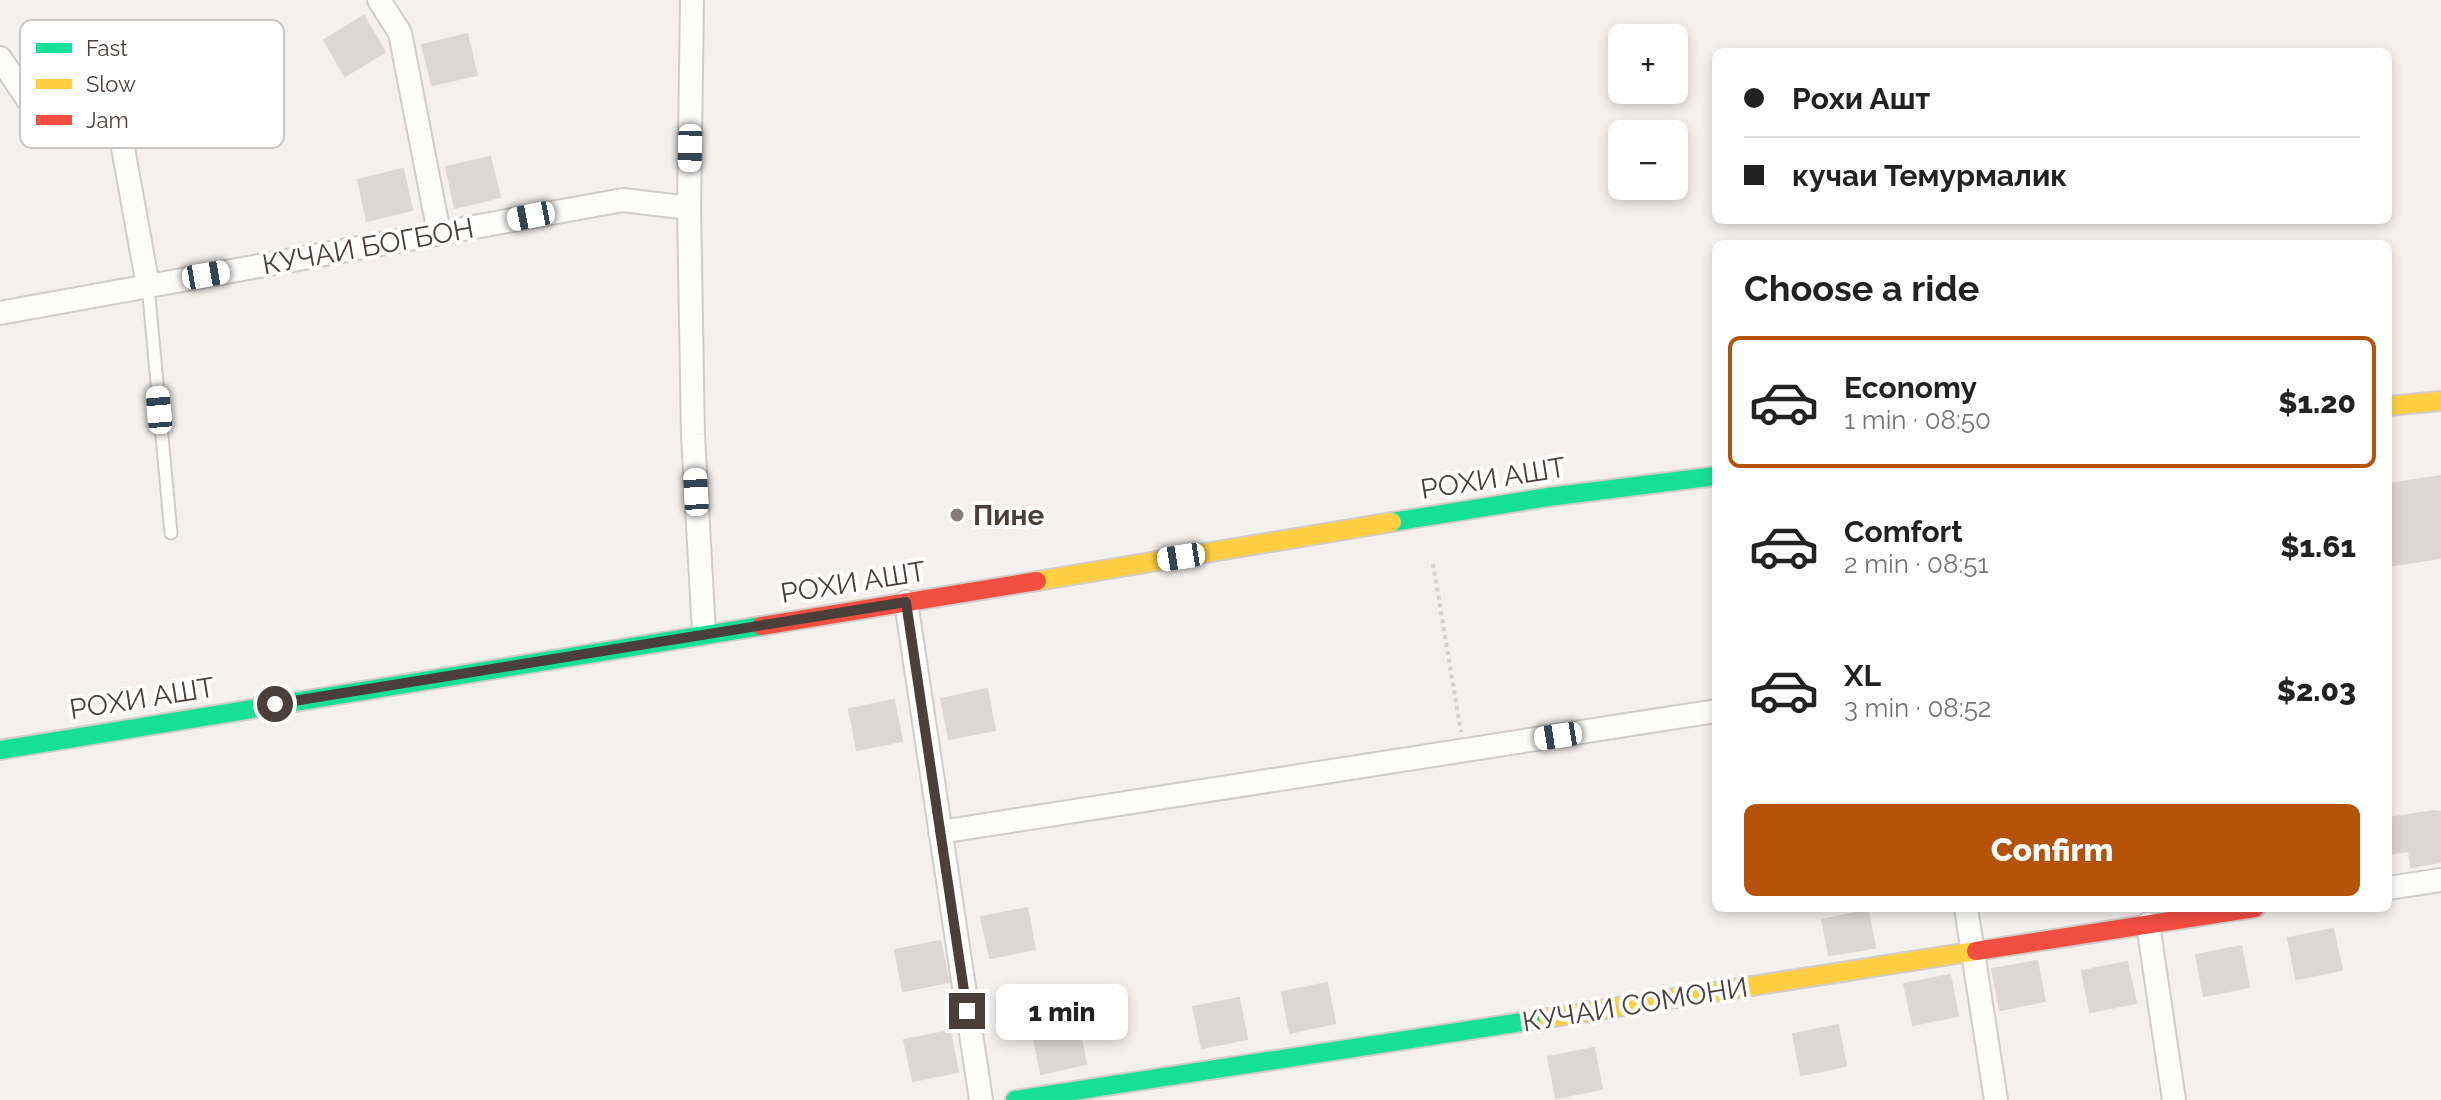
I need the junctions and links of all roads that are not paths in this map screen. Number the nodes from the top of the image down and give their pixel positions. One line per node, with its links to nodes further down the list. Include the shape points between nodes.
1 (379, 0): 7 (street, via 400,33)
2 (692, 0): 6 (street)
3 (0, 58): 4 (street)
4 (20, 88)
5 (123, 148): 8 (street)
6 (689, 208): 7 (street, КУЧАИ БОГБОН, via 623,200); 15 (street, via 693,435)
7 (439, 233): 8 (street, КУЧАИ БОГБОН)
8 (148, 286): 9 (street, КУЧАИ БОГБОН); 13 (lane)
9 (0, 313)
10 (2441, 401): 11 (main road)
11 (2392, 406)
12 (1712, 476): 14 (main road, РОХИ АШТ, via 1548,497)
13 (171, 533)
14 (906, 602): 15 (main road, РОХИ АШТ); 18 (street)
15 (704, 633): 17 (main road, РОХИ АШТ)
16 (1712, 712): 18 (street)
17 (0, 750)
18 (940, 832): 25 (street)
19 (2441, 880): 20 (street)
20 (2392, 887)
21 (1967, 912): 24 (street)
22 (2228, 912): 23 (main road, КУЧАИ СОМОНИ)
23 (2148, 924): 24 (main road, КУЧАИ СОМОНИ); 28 (street)
24 (1973, 953): 26 (main road, КУЧАИ СОМОНИ); 27 (street)
25 (981, 1100)
26 (1015, 1100)
27 (1996, 1100)
28 (2174, 1100)

